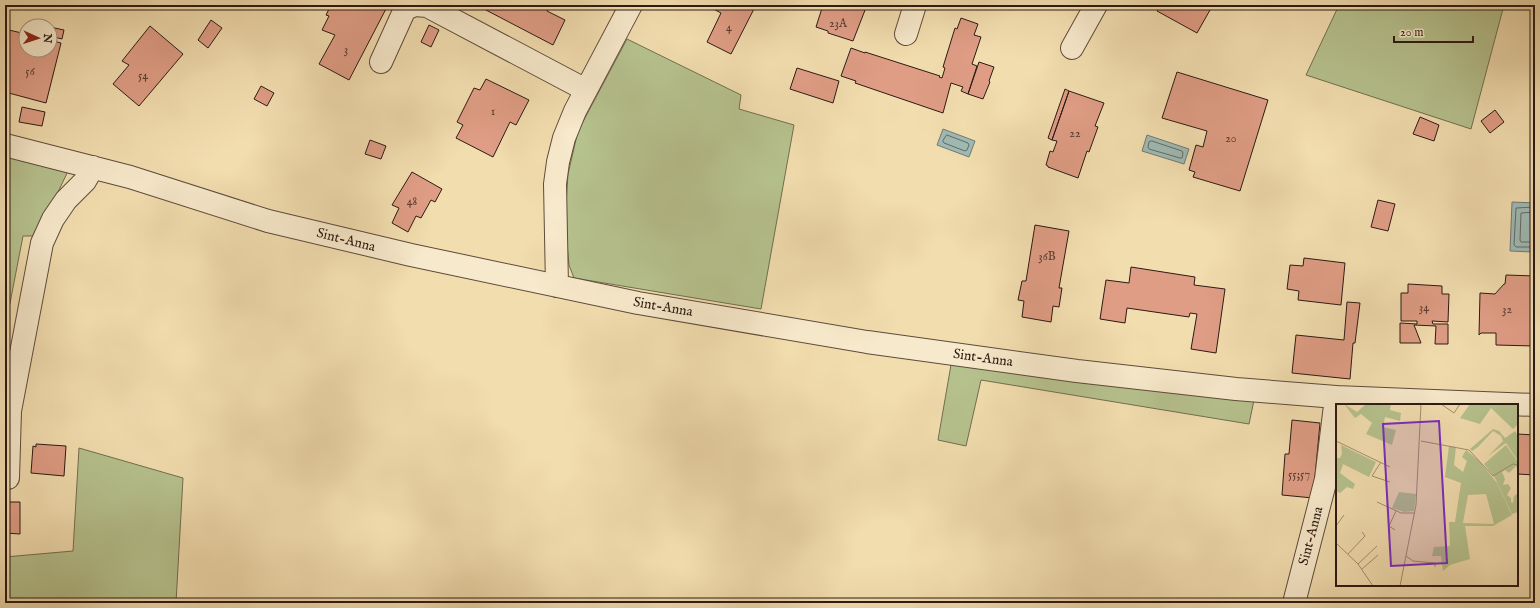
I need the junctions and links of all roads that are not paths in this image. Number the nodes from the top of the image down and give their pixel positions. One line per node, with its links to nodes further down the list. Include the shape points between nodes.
1 (631, 5): 7 (street)
2 (915, 5): 4 (street)
3 (1096, 5): 5 (street)
4 (906, 34)
5 (1072, 48)
6 (381, 62): 7 (street, via 405,9 415,5 427,6)
7 (586, 90): 10 (street, via 564,138 558,162 555,184)
8 (5, 144): 9 (street, Sint-Anna)
9 (93, 167): 10 (street, Sint-Anna, via 268,221 410,255); 15 (street, via 85,181 66,200 42,243 10,411 8,478)
10 (557, 286): 11 (street, Sint-Anna, via 638,303 867,342 1078,371 1236,389)
11 (1336, 397): 12 (street, Sint-Anna); 16 (street, Sint-Anna, via 1326,479)
12 (1510, 404)
13 (1518, 404): 14 (street, Sint-Anna)
14 (1535, 405)
15 (5, 478)
16 (1294, 603)

